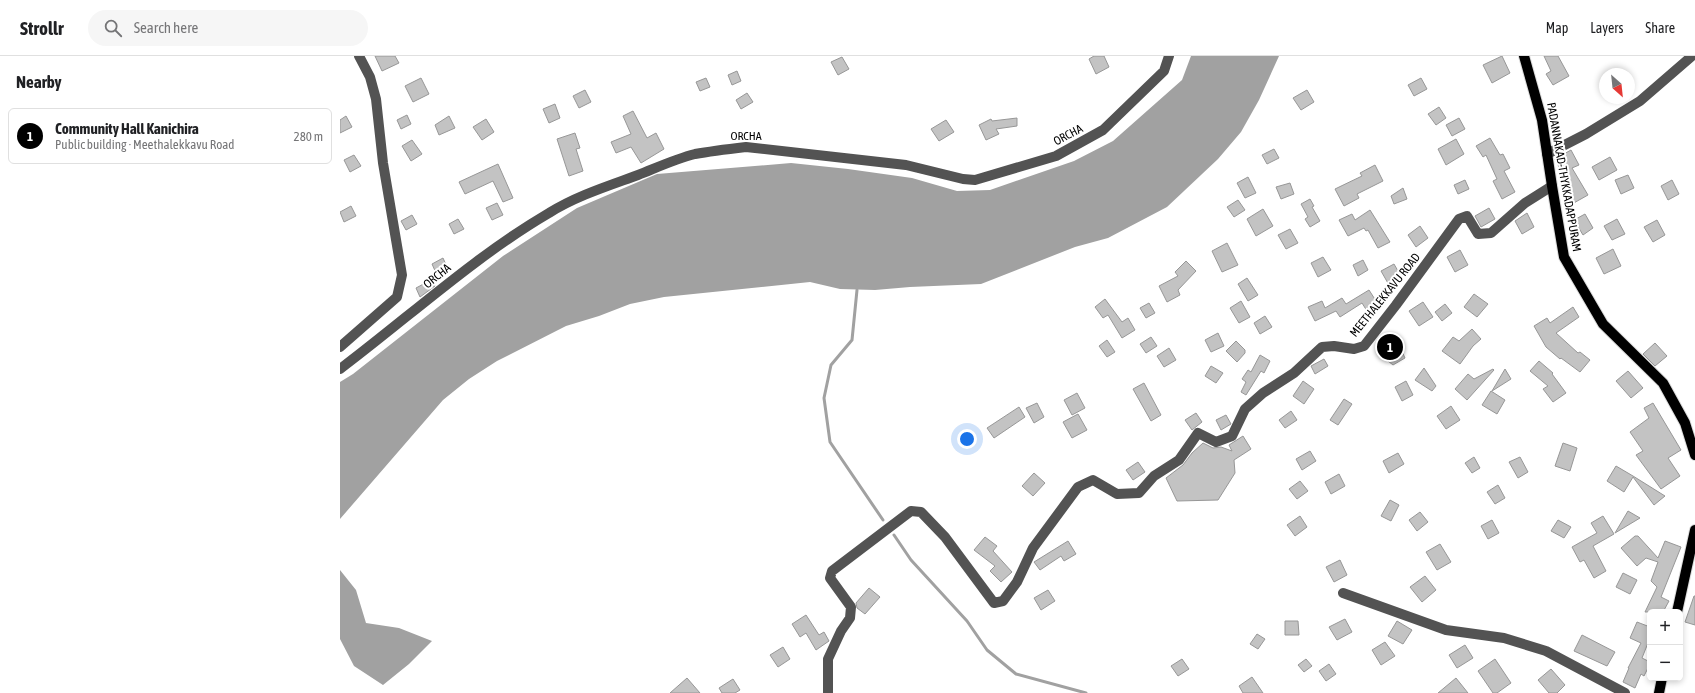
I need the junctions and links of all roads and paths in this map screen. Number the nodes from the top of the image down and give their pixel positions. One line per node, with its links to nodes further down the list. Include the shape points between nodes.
1 (359, 56): 7 (street, via 370,77 376,99 383,163 402,275 397,297)
2 (1169, 56): 8 (street, ORCHA, via 1164,71 1098,133 1056,156 976,180 906,165 746,147 694,155 621,181 574,200 514,235)
3 (1524, 56): 5 (main road, PADANNAKAD-THYKKADAPPURAM, via 1542,120)
4 (1692, 56): 5 (street, via 1640,101)
5 (1547, 154): 6 (main road, PADANNAKAD-THYKKADAPPURAM)
6 (1552, 186): 9 (main road, PADANNAKAD-THYKKADAPPURAM, via 1564,257 1603,324 1663,383 1685,423); 14 (street, MEETHALEKKAVU ROAD, via 1525,203 1491,232 1478,234 1467,216 1459,219 1364,346 1354,349 1322,347 1294,373 1263,393 1245,409 1232,436 1216,442 1198,434 1179,460 1154,476 1139,493 1117,494 1093,480 1078,487 1033,548 1017,582 1003,602 994,603 945,537 921,512 911,511 832,571 830,578 851,606 850,618 828,659)
7 (340, 347)
8 (340, 369)
9 (1695, 455)
10 (1695, 530): 12 (main road)
11 (1343, 593): 15 (street, via 1446,630 1504,638 1546,651)
12 (1678, 609)
13 (1661, 681): 16 (main road)
14 (828, 693)
15 (1625, 693)
16 (1659, 693)

